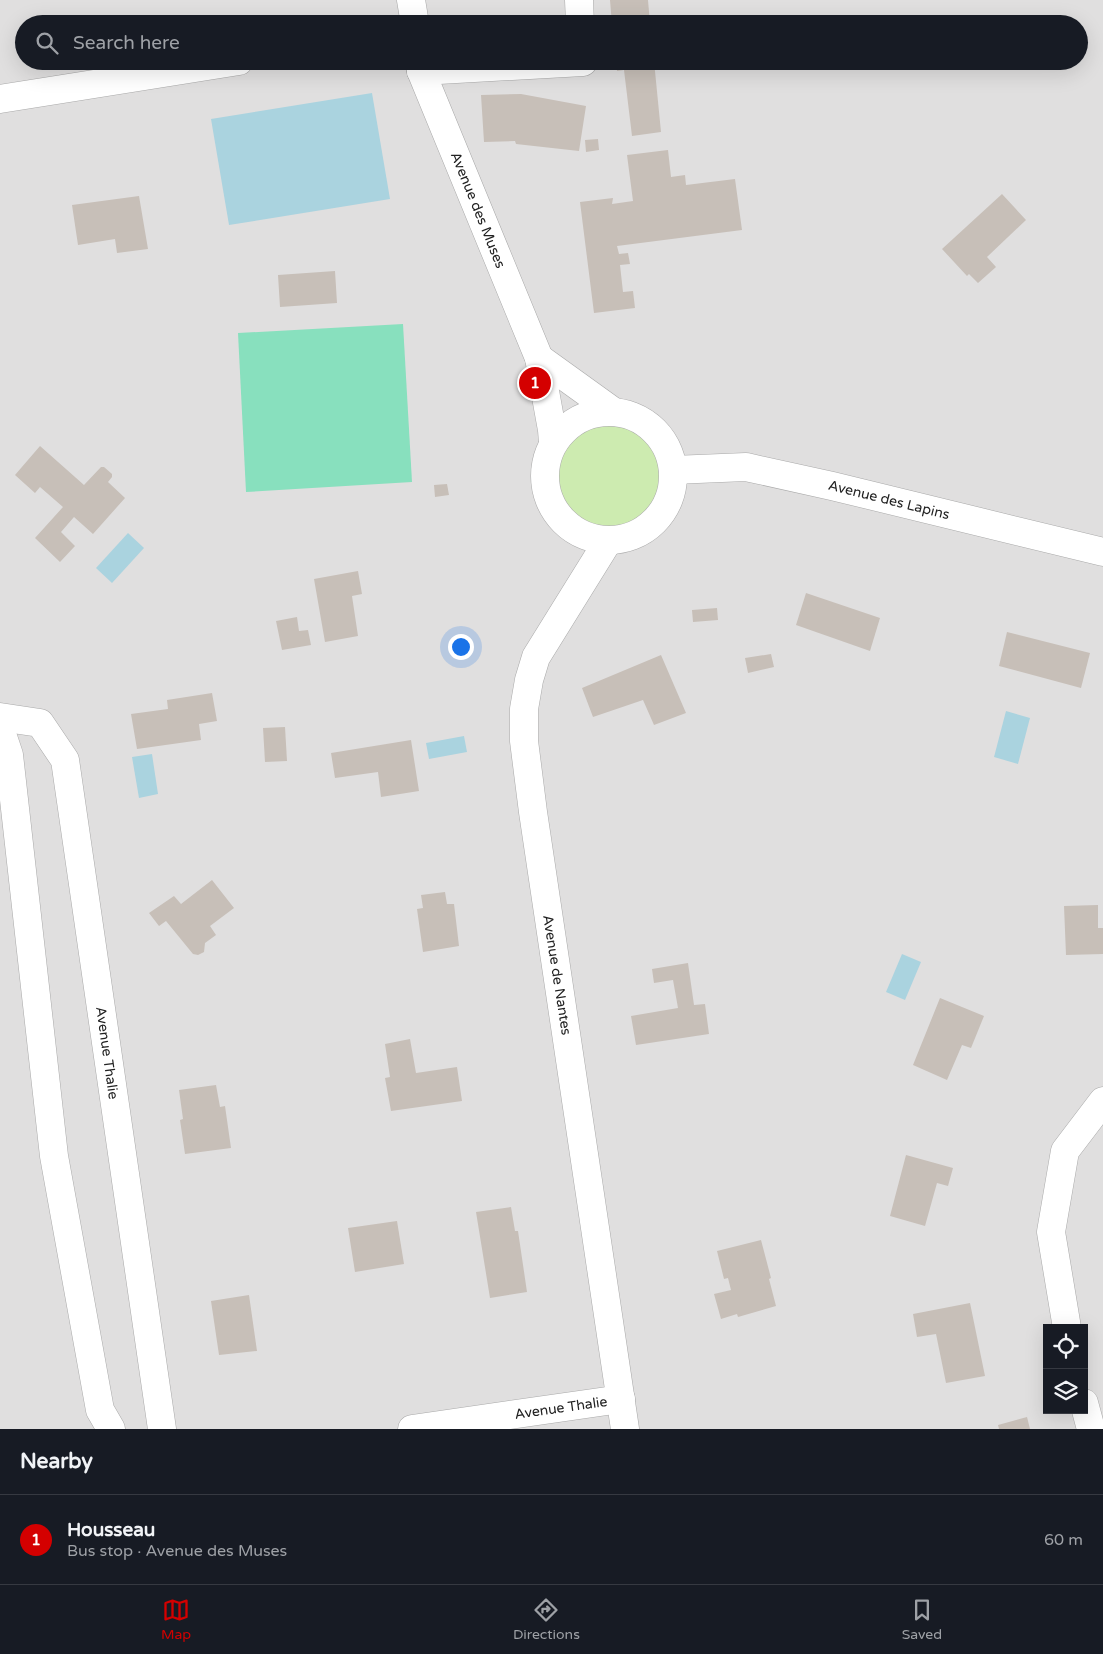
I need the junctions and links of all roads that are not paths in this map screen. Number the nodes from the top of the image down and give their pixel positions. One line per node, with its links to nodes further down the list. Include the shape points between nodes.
1 (411, 0): 3 (street)
2 (579, 0): 4 (street)
3 (414, 15)
4 (580, 15)
5 (182, 70): 7 (street)
6 (423, 70): 8 (street, Avenue des Muses)
7 (0, 99)
8 (539, 358): 9 (street); 10 (street, Avenue des Muses)
9 (614, 412): 10 (street, via 579,418); 11 (street, via 636,417 654,430 667,448)
10 (553, 443): 12 (street, via 546,461 544,480 548,499 557,516 589,538)
11 (673, 470): 12 (street, via 672,491 663,511 648,527 630,538); 13 (street, Avenue des Lapins, via 746,467)
12 (608, 541): 18 (street, Avenue de Nantes, via 536,658 524,709 524,742)
13 (1103, 552)
14 (0, 717): 21 (street, Avenue Thalie, via 40,723 64,760)
15 (0, 728): 20 (street, via 8,755 54,1156 100,1410)
16 (1103, 1101): 17 (street, via 1065,1151 1051,1232)
17 (1065, 1324)
18 (621, 1399): 22 (street, Avenue Thalie); 23 (street, Avenue de Nantes)
19 (1087, 1414): 24 (street)
20 (111, 1429)
21 (162, 1429)
22 (412, 1429)
23 (625, 1429)
24 (1091, 1429)

